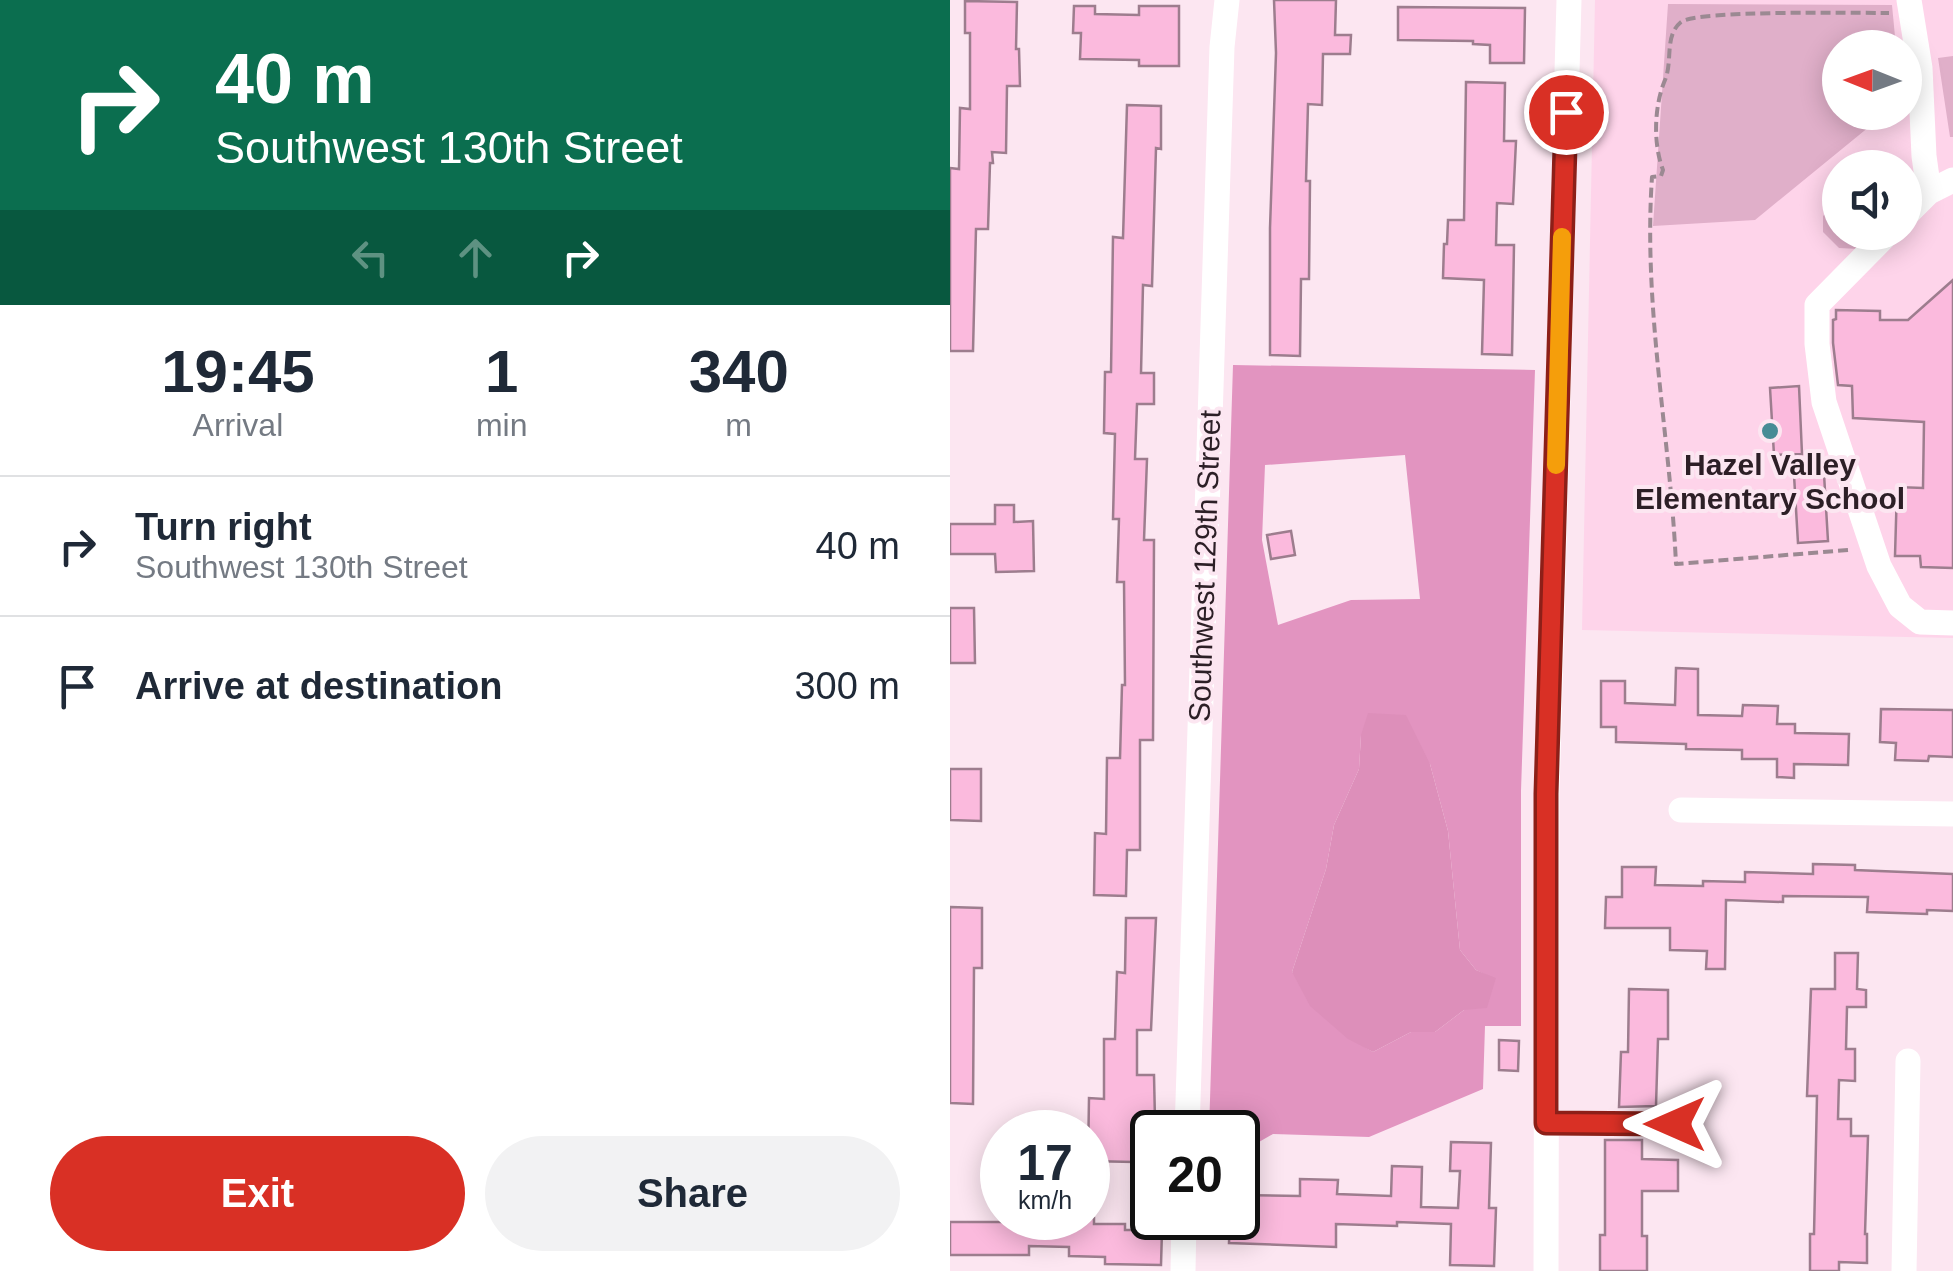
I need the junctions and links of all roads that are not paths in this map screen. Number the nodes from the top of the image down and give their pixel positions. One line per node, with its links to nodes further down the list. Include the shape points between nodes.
1 (1227, 0): 12 (street, Southwest 129th Street)
2 (1568, 0): 13 (street, via 1546,794)
3 (1909, 6): 5 (street)
4 (1953, 180): 5 (street)
5 (1929, 192): 6 (street)
6 (1922, 199)
7 (1871, 250): 8 (street, via 1817,305 1824,402 1878,566 1900,606 1920,622)
8 (1953, 623)
9 (1682, 810): 10 (street)
10 (1953, 814)
11 (1908, 1061): 18 (street)
12 (1188, 1110)
13 (1546, 1123): 14 (street); 17 (street)
14 (1675, 1124)
15 (1184, 1240): 16 (street)
16 (1183, 1271)
17 (1546, 1271)
18 (1904, 1271)

